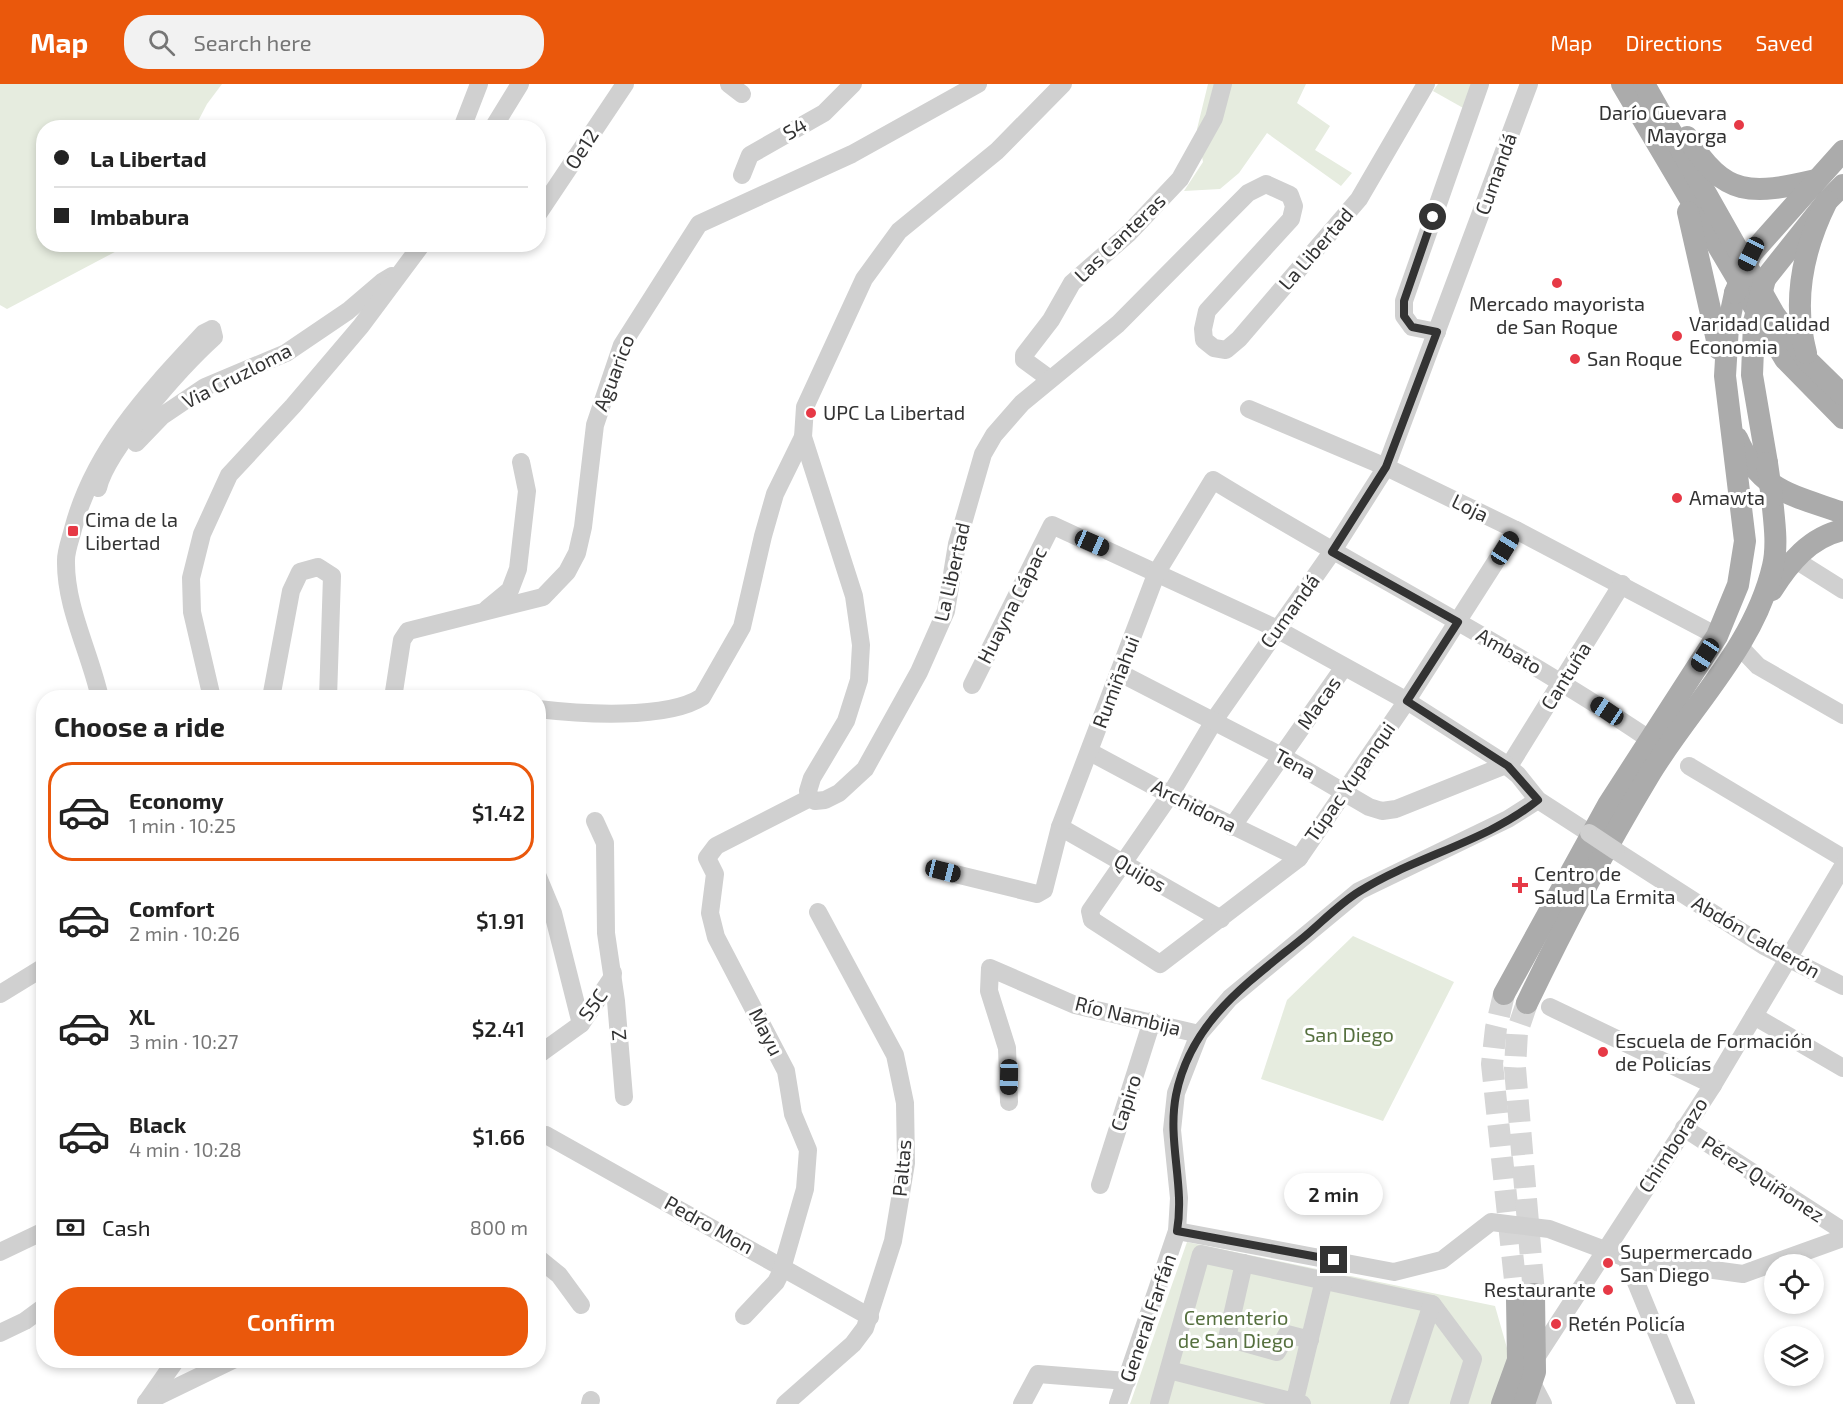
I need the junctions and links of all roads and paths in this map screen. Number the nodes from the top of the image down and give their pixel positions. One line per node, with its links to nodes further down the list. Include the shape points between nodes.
1 (479, 84): 14 (street)
2 (520, 84): 15 (street)
3 (625, 84): 22 (street, Oe12)
4 (853, 84): 17 (street, S4, via 824,113 750,155)
5 (978, 84): 49 (street, Aguarico, via 852,154 699,224 622,345 595,425 583,527 577,553 567,572 543,597)
6 (1063, 84): 34 (street, via 997,151 899,231 859,290 805,408)
7 (1223, 84): 28 (street, Las Canteras, via 1214,118 1180,179 1128,234 1072,283 1051,320 1024,355 1024,360)
8 (1426, 84): 28 (street, La Libertad, via 1359,199 1226,350 1214,348 1204,340 1207,311 1291,219 1294,206 1290,195 1266,184 1248,193 1118,324)
9 (1480, 84): 25 (street, via 1404,301 1404,316 1412,327)
10 (1529, 84): 25 (street, Cumandá)
11 (1622, 84): 19 (main road)
12 (1644, 84): 26 (main road, via 1774,314)
13 (1655, 84): 18 (main road, via 1693,146 1714,174 1727,183 1764,190)
14 (465, 120)
15 (498, 120)
16 (1843, 151): 18 (main road)
17 (742, 175)
18 (1815, 180): 27 (main road, bridge, via 1751,254 1735,293 1728,326)
19 (1680, 185): 27 (main road, via 1702,264); 32 (main road, via 1785,359)
20 (1843, 185): 21 (main road)
21 (1827, 201): 26 (main road, via 1812,232 1801,275 1803,340); 50 (main road, bridge, via 1765,279 1754,322 1752,375 1776,532 1773,566)
22 (546, 202)
23 (416, 252): 24 (street)
24 (402, 272): 38 (street, Via Cruzloma, via 381,282 348,311 286,353 205,387 162,416); 60 (street, via 301,398 230,475 202,534 191,578 192,612)
25 (1437, 332): 36 (street, Cumandá)
26 (1814, 367): 29 (street); 30 (main road)
27 (1725, 376): 33 (main road)
28 (1050, 379): 75 (street, La Libertad, via 1022,403 982,454 957,544 943,620 866,769 853,783 825,800)
29 (1843, 383)
30 (1843, 395)
31 (1249, 409): 36 (street, Loja)
32 (1843, 418)
33 (1731, 423): 39 (main road, via 1751,463 1775,489); 53 (main road, via 1745,541 1738,585)
34 (803, 437): 65 (street, via 775,494 742,627 702,697 691,704 647,711 583,715); 75 (street, via 854,596 861,645 859,680 846,722 812,778)
35 (521, 462): 49 (street, via 527,491 518,569 510,590)
36 (1386, 467): 41 (street, Loja); 44 (street, Cumandá)
37 (1213, 480): 44 (street, Ambato); 46 (street, Rumiñahui)
38 (98, 488): 43 (street, Via Cruzloma); 43 (street, via 107,466 173,378 214,336 212,329 153,387 101,457 79,506)
39 (1843, 513)
40 (1052, 525): 46 (street, Abdón Calderón); 58 (street, Huayna Cápac)
41 (1516, 530): 47 (street, Loja); 51 (street, Túpac Yupanqui)
42 (1843, 530): 45 (main road, via 1818,540)
43 (73, 531): 59 (street, via 66,558 68,579)
44 (1332, 552): 51 (street, Ambato); 52 (street, Cumandá)
45 (1794, 559): 48 (street); 50 (main road)
46 (1157, 572): 52 (street, Abdón Calderón); 56 (street, Rumiñahui)
47 (1622, 584): 53 (street, Loja); 57 (street, Cantuña)
48 (1843, 590)
49 (484, 612): 63 (street, Aguarico, via 408,631 402,640)
50 (1757, 614): 54 (main road)
51 (1458, 622): 57 (street, Ambato); 64 (street, Túpac Yupanqui)
52 (1276, 628): 55 (street, Abdón Calderón); 67 (street, Cumandá)
53 (1717, 636): 96 (main road, via 1608,805)
54 (1739, 646): 66 (street, via 1758,666); 97 (main road, via 1622,820)
55 (1344, 668): 64 (street, Abdón Calderón); 70 (street, Macas)
56 (1120, 673): 67 (street, Tena); 69 (street, Rumiñahui)
57 (1563, 682): 68 (street, Ambato); 71 (street, Cantuña)
58 (972, 685)
59 (98, 690)
60 (210, 690)
61 (272, 690): 62 (street, via 291,591 300,572 318,567 332,576)
62 (328, 690)
63 (394, 690)
64 (1407, 701): 71 (street, Abdón Calderón); 73 (street, Túpac Yupanqui)
65 (546, 710)
66 (1843, 715)
67 (1214, 722): 70 (street, Tena); 74 (street, Cumandá)
68 (1646, 737)
69 (1090, 752): 74 (street, Archidona); 78 (street, Rumiñahui)
70 (1281, 757): 73 (street, Tena); 79 (street, Macas)
71 (1508, 766): 73 (street, Tena, via 1396,809 1382,811 1369,807); 76 (street, Abdón Calderón)
72 (1689, 766): 81 (street)
73 (1343, 790): 80 (street, Túpac Yupanqui)
74 (1170, 795): 79 (street, Archidona); 82 (street, Cumandá)
75 (810, 798): 120 (street, Mayu, via 716,846 707,858 715,874 710,913 716,938 786,1071 793,1114 808,1150 805,1189)
76 (1538, 800): 90 (street, Abdón Calderón, bridge, via 1764,946); 102 (street, General Farfán, via 1508,819 1359,891 1230,998)
77 (595, 821): 93 (street, Z, via 605,843 606,933)
78 (1060, 827): 82 (street, Quijos); 84 (street, Rumiñahui, via 1042,894)
79 (1233, 827): 80 (street, Archidona)
80 (1299, 858): 89 (street, Túpac Yupanqui)
81 (1843, 858)
82 (1125, 864): 89 (street, Quijos); 91 (street, Cumandá, via 1089,916)
83 (1843, 866): 90 (street, Chimborazo)
84 (943, 871)
85 (546, 896): 87 (street)
86 (818, 912): 126 (street, Paltas, via 895,1055 905,1103 906,1163 893,1241)
87 (553, 913): 88 (street); 101 (street)
88 (546, 919)
89 (1221, 919): 91 (street, Túpac Yupanqui)
90 (1789, 958): 94 (street, Abdón Calderón); 99 (street, Chimborazo)
91 (1160, 964)
92 (36, 972): 95 (street)
93 (613, 973): 101 (street, S5C); 106 (street, Z)
94 (1843, 986)
95 (0, 994)
96 (1504, 994)
97 (1527, 1003)
98 (1550, 1006): 105 (street)
99 (1754, 1016): 104 (street); 105 (street, Chimborazo)
100 (1152, 1021): 102 (street, Río Nambija); 107 (street, Río Nambija, via 1075,1005 990,968 989,991 1007,1048); 110 (street, Capiro)
101 (581, 1024): 103 (street, S5C)
102 (1199, 1034): 111 (street, General Farfán, via 1176,1094 1172,1130 1179,1198)
103 (546, 1048)
104 (1843, 1068)
105 (1713, 1085): 108 (street, Chimborazo)
106 (624, 1097)
107 (1009, 1102)
108 (1684, 1128): 112 (street, Pérez Quiñonez); 116 (street, Chimborazo)
109 (546, 1136): 120 (street, Pedro Mon)
110 (1100, 1185)
111 (1177, 1231): 116 (street, via 1394,1272 1442,1260 1491,1222 1549,1229); 133 (street, General Farfán)
112 (1843, 1231)
113 (36, 1235): 115 (street)
114 (1843, 1238): 117 (street, via 1743,1274)
115 (0, 1252)
116 (1605, 1252): 117 (street); 129 (street, Chimborazo)
117 (1626, 1258): 146 (street)
118 (1244, 1263): 121 (street); 128 (street, via 1227,1338 1276,1352 1287,1334); 132 (street, via 1201,1254)
119 (546, 1264): 123 (street)
120 (783, 1266): 125 (street, Mayu, via 776,1282); 126 (street, Pedro Mon)
121 (1324, 1281): 122 (street); 128 (street)
122 (1432, 1304): 141 (street); 142 (street, via 1473,1359)
123 (581, 1305)
124 (36, 1312): 127 (street)
125 (744, 1316)
126 (870, 1317): 137 (street, Paltas, via 853,1344)
127 (0, 1333)
128 (1311, 1340): 136 (street)
129 (1535, 1359): 134 (main road); 143 (main road, via 1526,1296 1518,1360)
130 (170, 1368): 135 (street)
131 (217, 1368): 135 (street)
132 (1168, 1370): 136 (street); 140 (street)
133 (1127, 1381): 138 (street, via 1038,1374); 139 (street, General Farfán)
134 (1532, 1383): 144 (main road); 145 (street)
135 (146, 1403)
136 (1297, 1403)
137 (785, 1404)
138 (1022, 1404)
139 (1118, 1404)
140 (1159, 1404)
141 (1399, 1404)
142 (1459, 1404)
143 (1502, 1404)
144 (1524, 1404)
145 (1544, 1404)
146 (1686, 1404)

